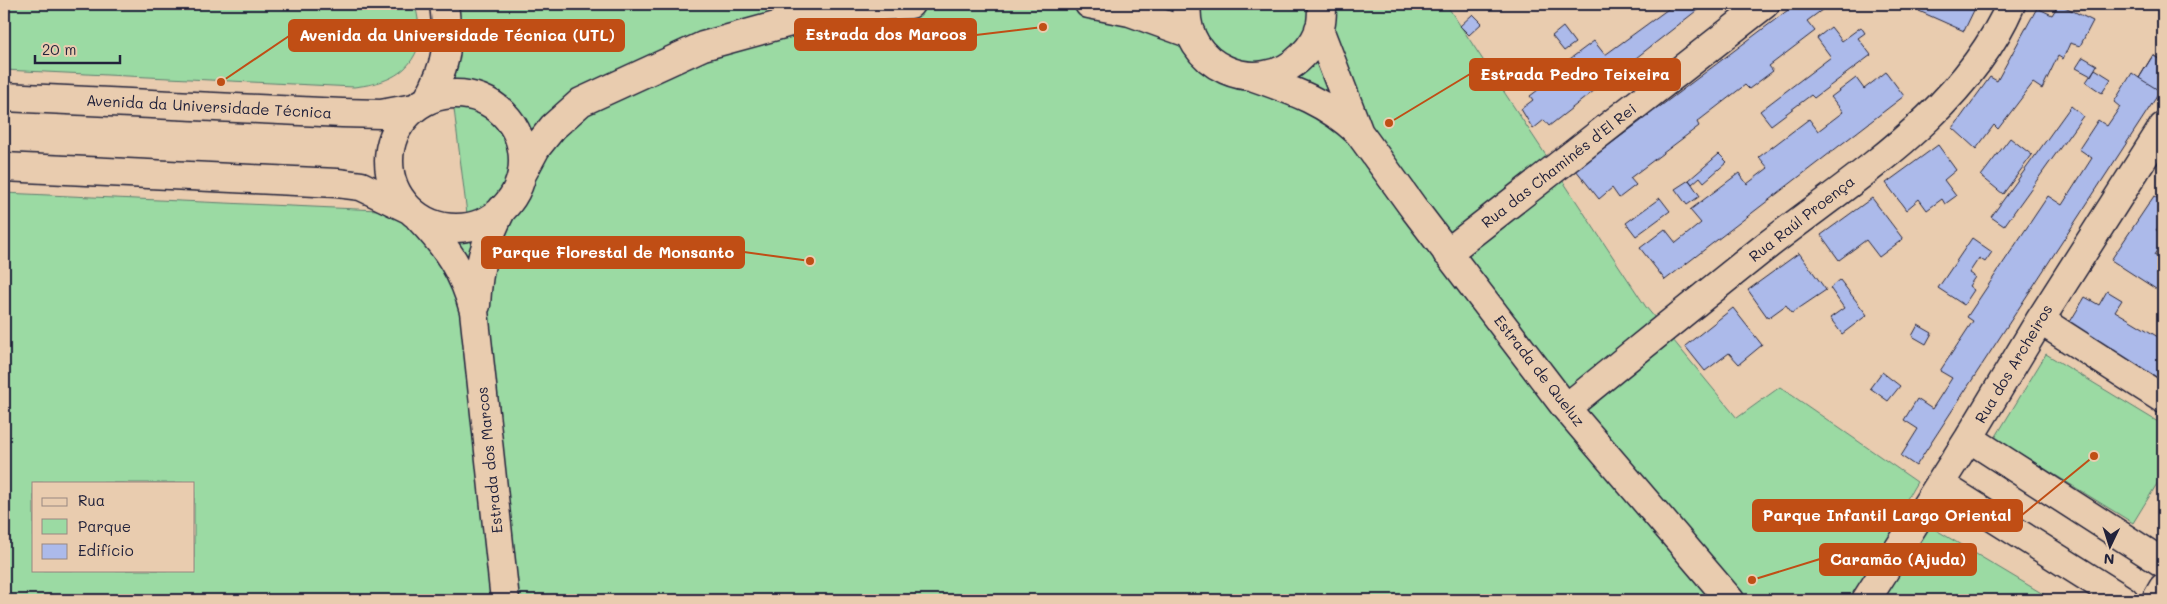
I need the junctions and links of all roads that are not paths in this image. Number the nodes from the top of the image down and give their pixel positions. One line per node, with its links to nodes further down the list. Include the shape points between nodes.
1 (444, 4): 12 (street, via 447,48 441,75)
2 (910, 4): 16 (street, via 838,9 703,46 581,102 547,134)
3 (1089, 4): 9 (street, via 1130,12)
4 (1187, 4): 9 (street)
5 (1343, 4): 8 (street)
6 (1765, 4): 19 (street, Rua das Chaminés d'El Rei)
7 (2010, 4): 23 (street, Rua Raúl Proença, via 2002,25 1970,72 1920,126)
8 (1321, 18): 10 (street, via 1310,48 1295,64 1276,73); 14 (street, Estrada de Queluz)
9 (1191, 34): 10 (street, Estrada de Queluz, via 1201,51 1216,65 1234,74)
10 (1254, 77): 14 (street, Estrada de Queluz, via 1304,94)
11 (4, 97): 12 (street, Avenida da Universidade Técnica, via 381,114)
12 (421, 104): 16 (street, via 449,94 470,95 489,102 506,115 517,133 523,153); 18 (street, via 399,125 390,146 389,169 396,190)
13 (2163, 127): 21 (street, Rua dos Archeiros)
14 (1359, 133): 19 (street, Estrada de Queluz)
15 (4, 167): 18 (street, via 337,183 361,186)
16 (522, 174): 17 (street, via 517,188)
17 (502, 209): 18 (street, via 481,223 450,227 433,223); 20 (street, Estrada dos Marcos, via 488,238 479,268)
18 (413, 212): 20 (street, Estrada dos Marcos, via 450,254 471,298)
19 (1447, 253): 23 (street, Estrada de Queluz)
20 (475, 320): 28 (street, Estrada dos Marcos)
21 (2040, 320): 22 (street); 24 (street, Rua dos Archeiros)
22 (2163, 398)
23 (1566, 408): 29 (street, Estrada de Queluz)
24 (1969, 438): 25 (street, Rua dos Archeiros); 26 (street)
25 (1940, 484): 30 (street, Rua dos Archeiros); 31 (street)
26 (2163, 563)
27 (2163, 588): 32 (street)
28 (505, 600)
29 (1730, 600)
30 (1866, 600)
31 (2124, 600)
32 (2156, 600)

